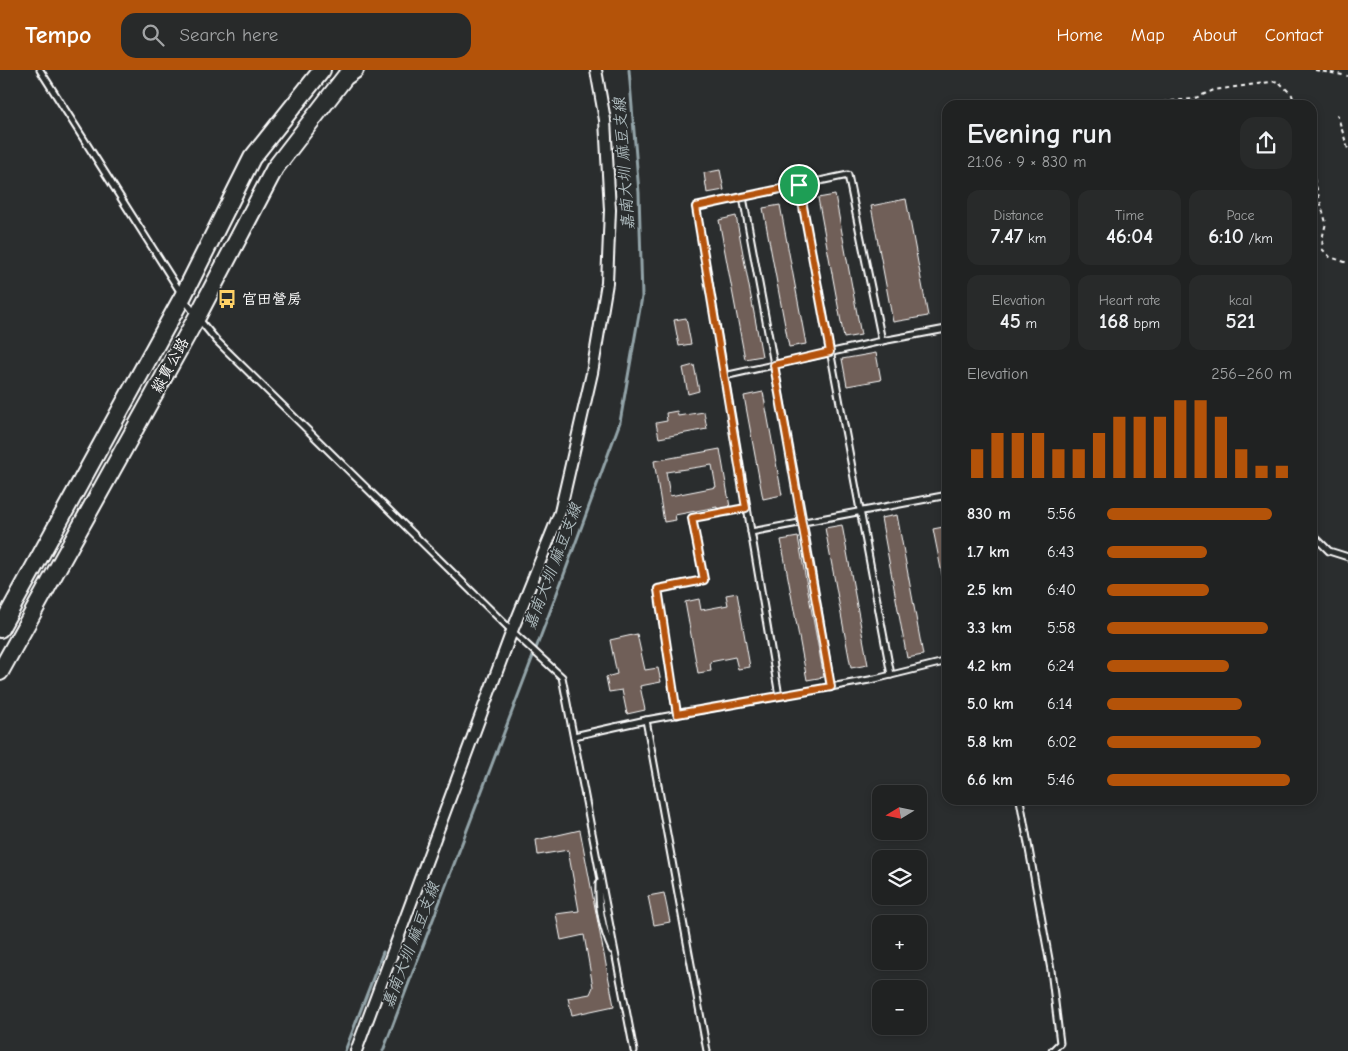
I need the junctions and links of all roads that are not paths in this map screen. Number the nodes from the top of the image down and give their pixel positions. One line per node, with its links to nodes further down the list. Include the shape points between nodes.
1 (40, 70): 7 (lane)
2 (322, 70): 7 (main road, 縱貫公路, via 252,158)
3 (355, 70): 8 (main road, 縱貫公路, via 345,77 275,168)
4 (596, 70): 22 (street, via 605,120 610,210 607,283 592,373 560,512)
5 (799, 185): 6 (lane); 10 (lane, via 848,174); 11 (lane)
6 (743, 197): 12 (lane); 13 (lane, via 696,207)
7 (183, 296): 8 (lane); 21 (main road, 縱貫公路)
8 (197, 317): 22 (lane, via 217,341); 24 (main road, 縱貫公路)
9 (942, 330): 10 (lane)
10 (882, 341): 11 (lane)
11 (830, 352): 12 (lane); 16 (lane)
12 (774, 365): 13 (lane); 17 (lane)
13 (724, 376): 15 (lane)
14 (942, 496): 16 (lane)
15 (746, 508): 18 (lane); 28 (lane, via 692,518 704,580 658,589)
16 (860, 511): 17 (lane); 25 (lane)
17 (802, 522): 18 (lane); 26 (lane)
18 (750, 532): 27 (lane)
19 (1317, 539): 20 (lane, via 1329,551)
20 (1348, 557)
21 (0, 629)
22 (512, 631): 30 (lane, via 562,677); 32 (street)
23 (942, 662): 25 (lane)
24 (0, 672)
25 (891, 675): 26 (lane)
26 (831, 687): 27 (lane)
27 (779, 696): 28 (lane)
28 (677, 714): 29 (lane)
29 (646, 720): 30 (lane); 34 (lane)
30 (574, 736): 33 (lane)
31 (1021, 805): 35 (lane, via 1057,1016 1060,1043)
32 (356, 1051)
33 (634, 1051)
34 (707, 1051)
35 (1052, 1051)

